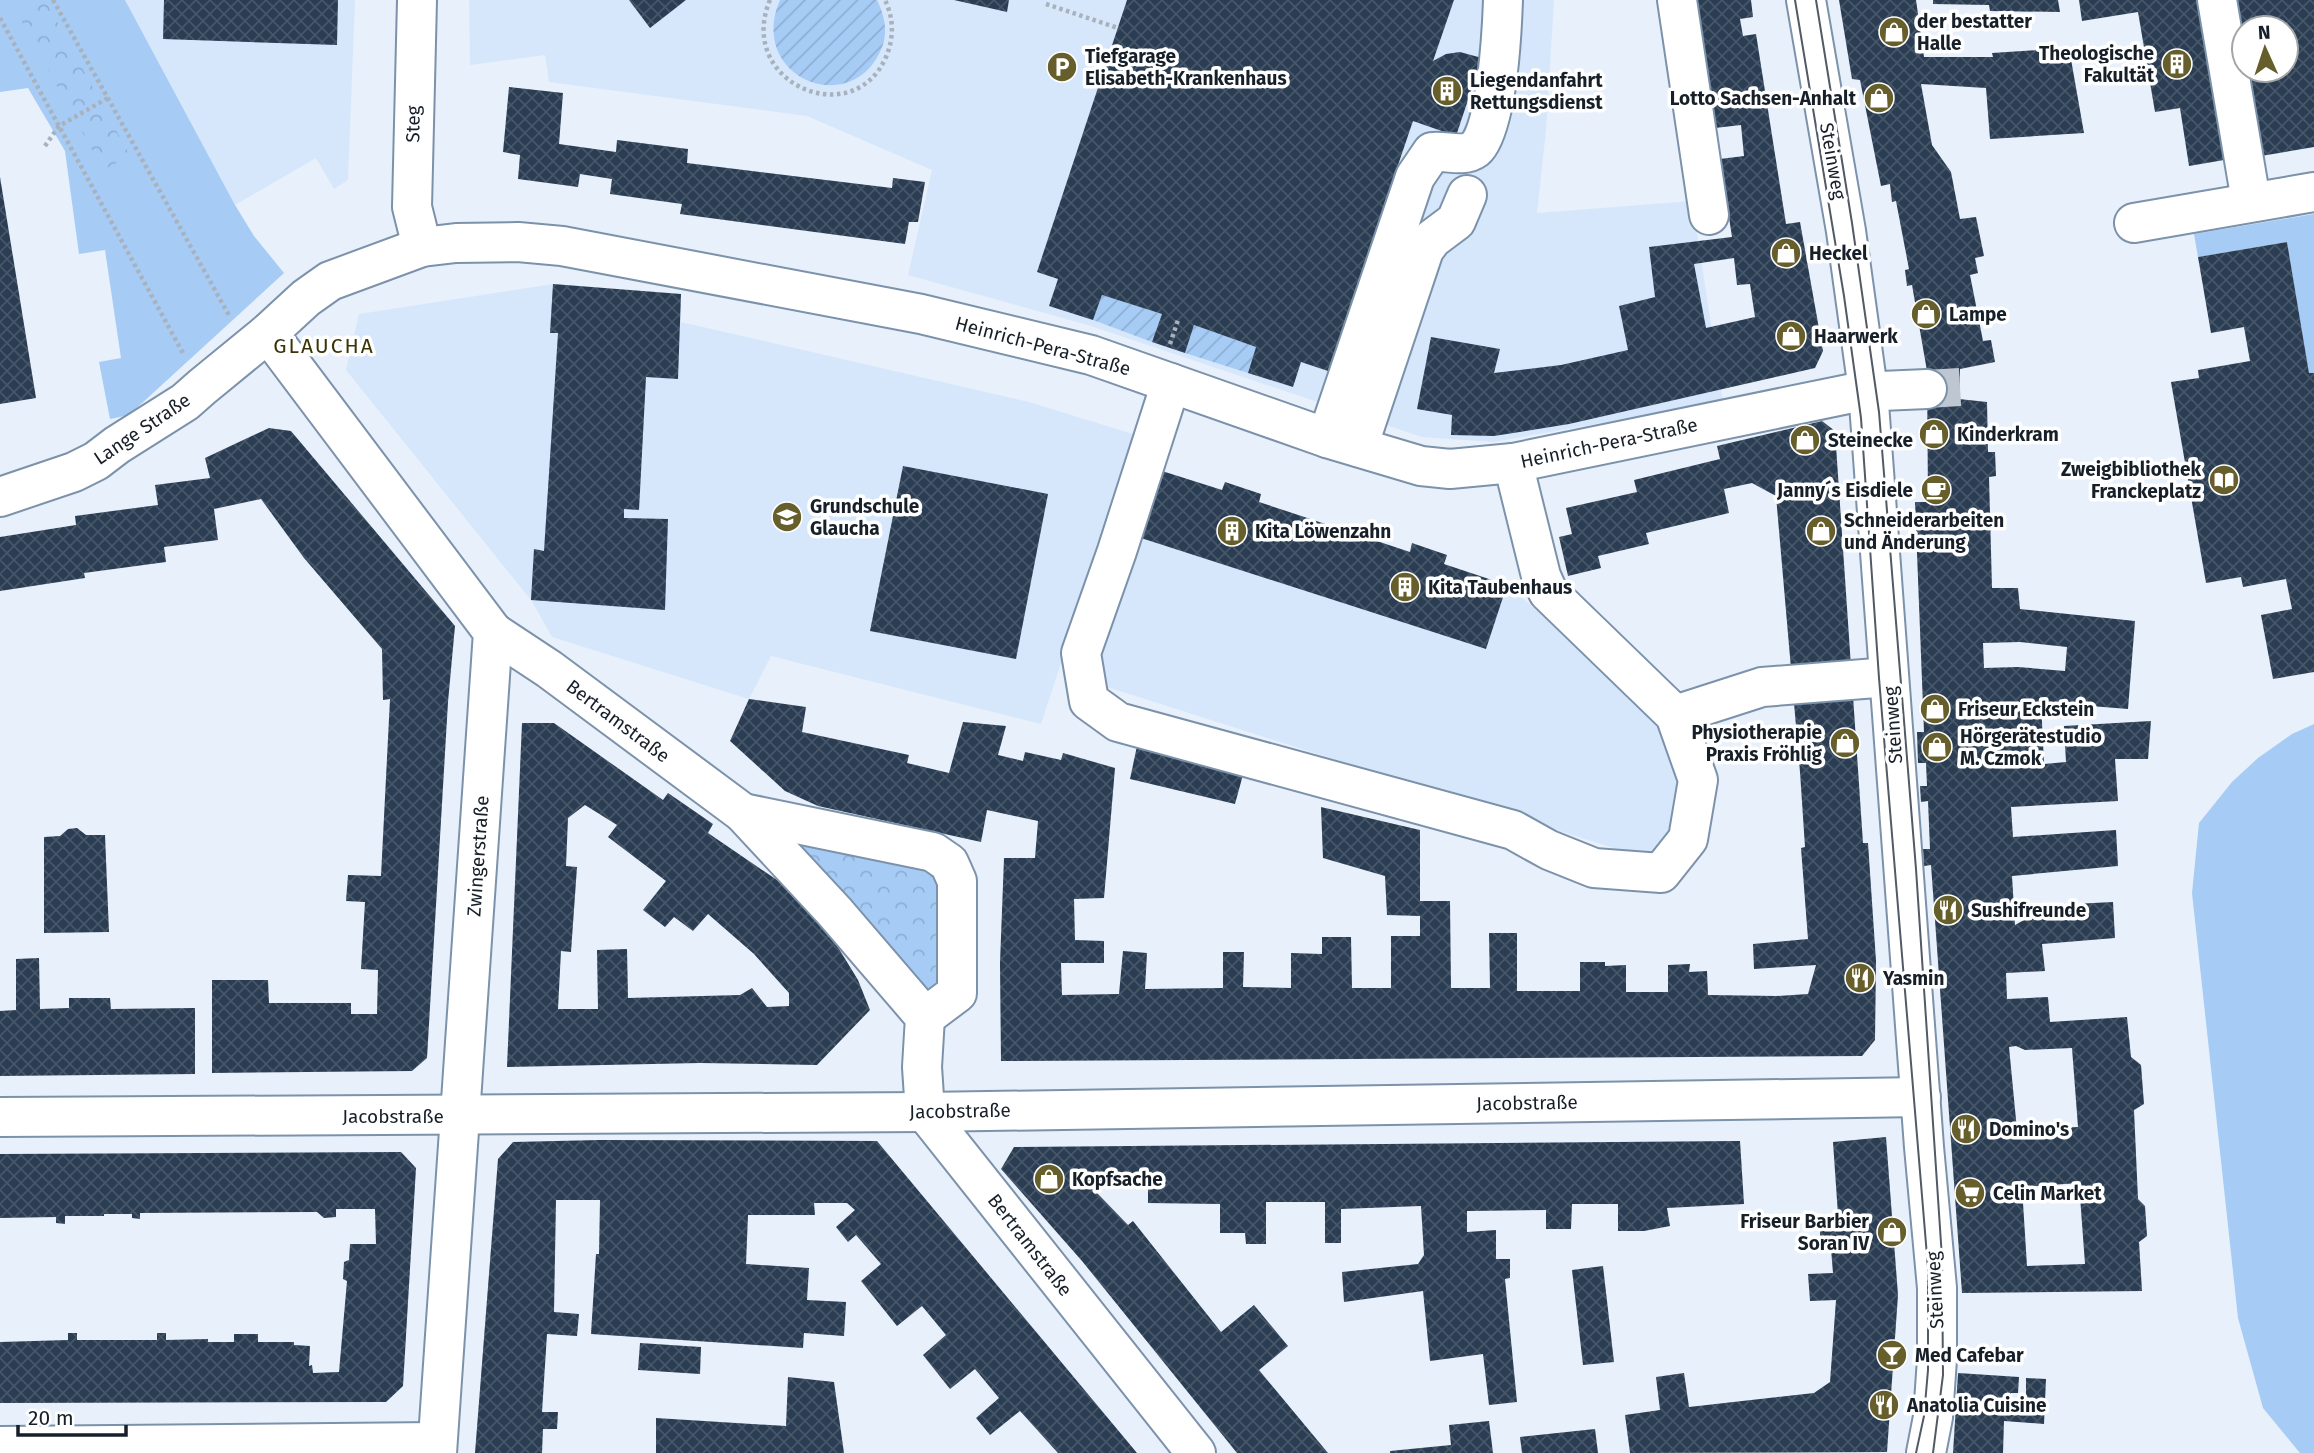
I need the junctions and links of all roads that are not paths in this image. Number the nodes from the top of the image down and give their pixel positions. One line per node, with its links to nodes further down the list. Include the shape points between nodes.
1 (417, 0): 11 (street, Steg, via 412,207)
2 (1503, 0): 16 (street, via 1497,85 1483,138 1474,150 1461,154 1432,152 1415,177)
3 (1677, 0): 9 (street)
4 (1805, 0): 15 (street, Steinweg)
5 (2217, 0): 8 (street)
6 (2314, 192): 8 (street)
7 (1467, 195): 16 (street, via 1456,221 1424,250)
8 (2251, 201): 10 (street)
9 (1709, 215)
10 (2134, 223)
11 (422, 247): 12 (street, Heinrich-Pera-Straße, via 330,281); 13 (street, Heinrich-Pera-Straße, via 518,242 562,246 921,314 1091,355)
12 (258, 341): 18 (street, Lange Straße, via 185,402 96,461); 19 (street)
13 (1171, 383): 16 (street, Heinrich-Pera-Straße); 21 (street, via 1082,653 1089,701 1118,722 1513,830 1594,869 1661,873 1688,839 1698,780)
14 (1927, 389): 15 (street, Heinrich-Pera-Straße)
15 (1868, 390): 17 (street, Heinrich-Pera-Straße); 20 (street, Steinweg)
16 (1342, 442): 17 (street, Heinrich-Pera-Straße, via 1421,467)
17 (1513, 463): 21 (street, via 1548,592)
18 (0, 497)
19 (493, 632): 22 (street, Bertramstraße); 26 (street, Zwingerstraße)
20 (1889, 677): 21 (street, via 1762,687); 24 (street, Steinweg)
21 (1675, 715)
22 (743, 813): 23 (street, Bertramstraße); 23 (street, Bertramstraße, via 933,852 949,863 957,881 957,993)
23 (925, 1017): 25 (street)
24 (1921, 1097): 25 (street, Jacobstraße); 31 (street, Steinweg, via 1937,1288 1937,1359)
25 (925, 1112): 26 (street, Jacobstraße); 30 (street, Bertramstraße)
26 (459, 1115): 27 (street, Jacobstraße); 29 (street, Zwingerstraße)
27 (0, 1117)
28 (0, 1446): 29 (street)
29 (437, 1447)
30 (1196, 1453)
31 (1926, 1453)

